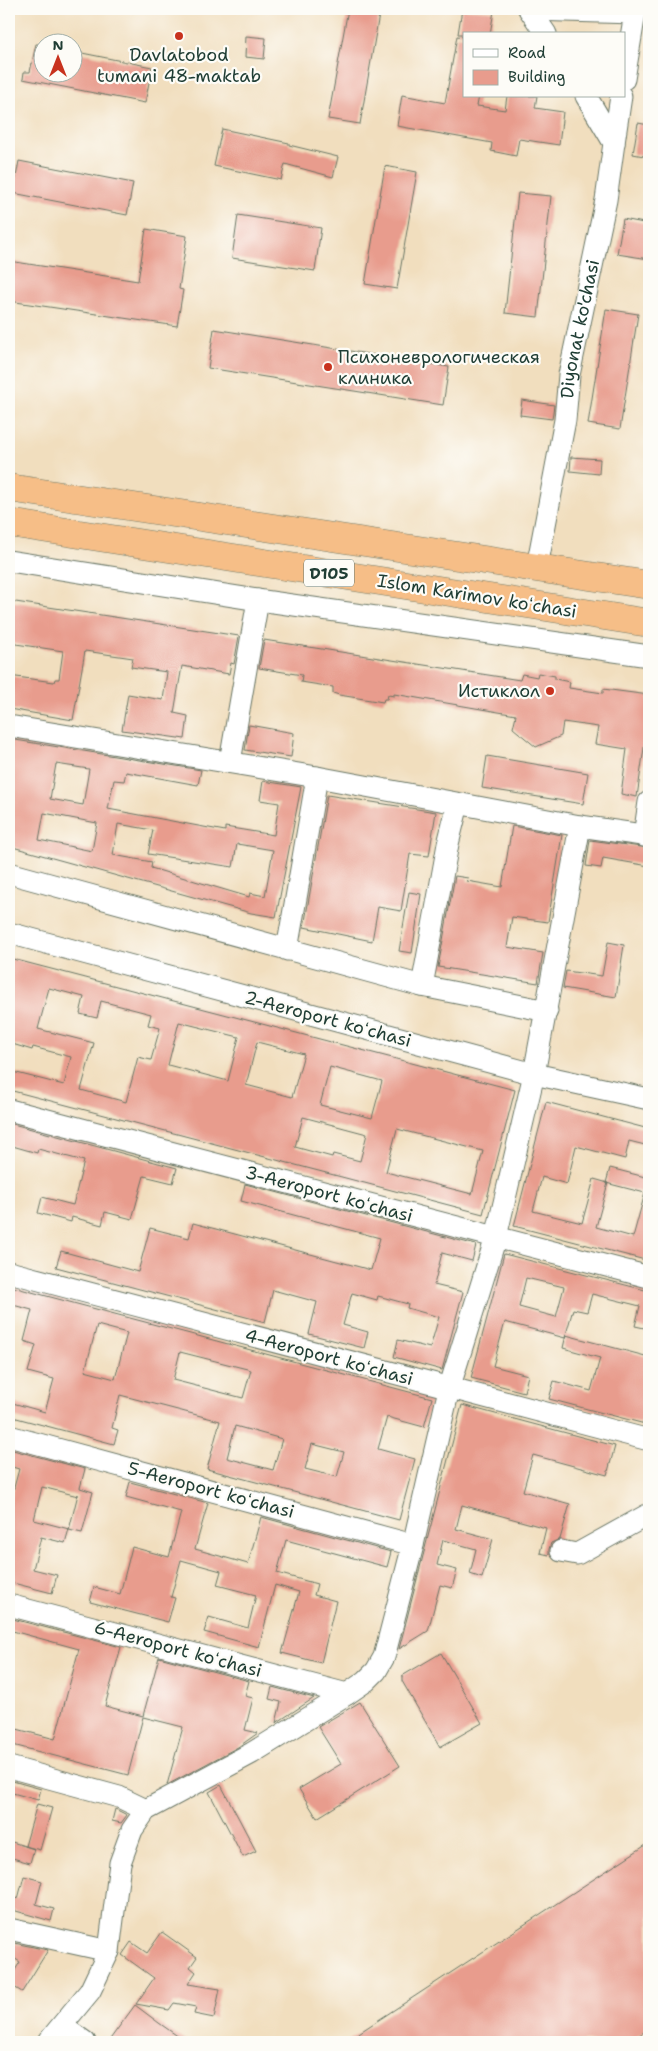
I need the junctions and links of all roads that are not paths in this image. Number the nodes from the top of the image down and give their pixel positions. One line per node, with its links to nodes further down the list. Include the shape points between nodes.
1 (530, 9): 2 (street); 3 (street, via 635,13)
2 (545, 32)
3 (626, 67)
4 (587, 98): 6 (street)
5 (622, 98): 6 (street, Diyonat ko'chasi)
6 (614, 143): 10 (street, Diyonat ko'chasi)
7 (9, 488): 10 (highway, Islom Karimov koʻchasi / D105)
8 (9, 523): 13 (highway, Islom Karimov koʻchasi / D105)
9 (9, 561): 12 (street)
10 (536, 567): 11 (highway, Islom Karimov koʻchasi / D105)
11 (649, 585)
12 (258, 600): 14 (street); 16 (street)
13 (649, 623)
14 (649, 656)
15 (9, 726): 16 (street)
16 (230, 762): 17 (street)
17 (317, 777): 19 (street); 24 (street)
18 (649, 802): 21 (street)
19 (458, 804): 20 (street); 25 (street)
20 (580, 826): 21 (street); 26 (street)
21 (647, 836)
22 (9, 873): 24 (street)
23 (9, 933): 27 (street, 2-Aeroport koʻchasi)
24 (287, 950): 25 (street)
25 (422, 986): 26 (street)
26 (547, 1011): 27 (street)
27 (534, 1074): 28 (street, 2-Aeroport koʻchasi); 30 (street)
28 (649, 1099)
29 (9, 1110): 30 (street, 3-Aeroport koʻchasi)
30 (496, 1237): 32 (street, 3-Aeroport koʻchasi); 33 (street)
31 (9, 1272): 33 (street, 4-Aeroport koʻchasi)
32 (649, 1277)
33 (449, 1389): 35 (street, 4-Aeroport koʻchasi); 37 (street)
34 (9, 1436): 37 (street, 5-Aeroport koʻchasi)
35 (649, 1440)
36 (649, 1514): 38 (street, via 577,1554)
37 (413, 1544): 40 (street, via 384,1657 366,1681)
38 (561, 1551)
39 (9, 1605): 40 (street, 6-Aeroport koʻchasi)
40 (347, 1694): 42 (street, via 252,1752)
41 (9, 1767): 42 (street, via 119,1797)
42 (146, 1810): 44 (street, via 132,1830 120,1863)
43 (9, 1929): 44 (street)
44 (109, 1951): 45 (street, via 90,1991)
45 (62, 2026): 46 (street); 47 (street)
46 (48, 2042)
47 (85, 2042)

